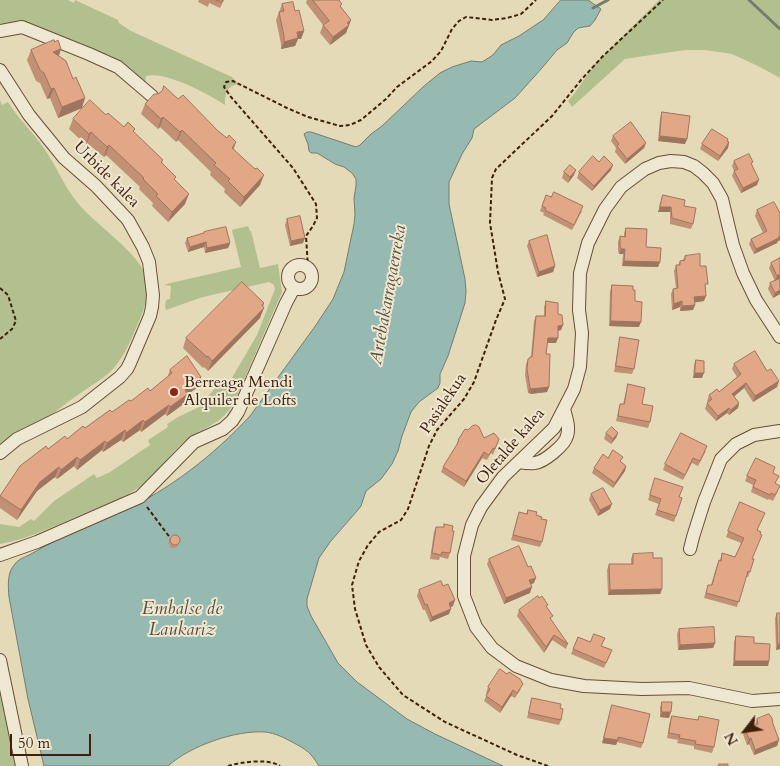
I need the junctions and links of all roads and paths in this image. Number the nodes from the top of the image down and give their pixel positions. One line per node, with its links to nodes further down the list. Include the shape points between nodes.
1 (536, 0): 6 (path, via 521,14 507,18 466,17 458,21 442,51 432,61 361,120 350,125 340,126 308,117 234,81 226,82 224,87 231,97 293,168 316,204 317,218 306,236)
2 (663, 0): 22 (path, Pasialekua, via 603,56 552,116 496,169 492,178 490,223 505,299 474,382 437,430 429,446 408,508 401,520 379,532 368,545 352,585 366,644 379,667 403,695 446,722 516,755)
3 (0, 32): 5 (street, via 22,27 89,54 118,67)
4 (0, 70): 12 (street, Urbide kalea, via 29,115 64,158 128,220 149,262 153,295 147,324 127,369 120,377 82,407 17,439)
5 (152, 96)
6 (308, 268): 8 (street, via 312,275 310,283 304,289); 8 (street, via 297,265 289,271 288,281)
7 (0, 288): 10 (path, via 8,295 16,320)
8 (294, 288): 13 (street, via 232,421 223,429 194,442)
9 (780, 337): 18 (street, Oletalde kalea, via 743,273 722,199 713,183 694,166 684,162 671,161 645,169 621,187 605,209 588,243 580,273 582,333 580,367 574,389 554,428 503,477 481,507 472,525 464,556 464,596 476,627 492,648 516,666 551,680 584,686 689,688 752,701)
10 (0, 339)
11 (780, 431): 15 (street, via 754,435 736,444 721,459)
12 (0, 453)
13 (140, 497): 14 (path); 16 (street, via 37,542)
14 (175, 544)
15 (690, 549)
16 (0, 554)
17 (0, 660): 19 (street)
18 (780, 699)
19 (22, 766)
20 (228, 766): 21 (path, via 259,761)
21 (280, 766)
22 (548, 766)

